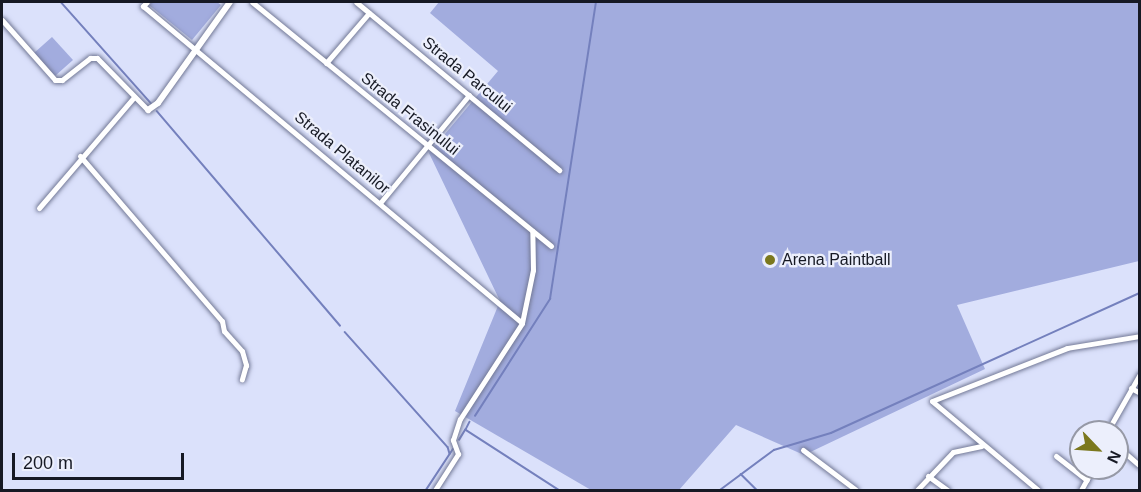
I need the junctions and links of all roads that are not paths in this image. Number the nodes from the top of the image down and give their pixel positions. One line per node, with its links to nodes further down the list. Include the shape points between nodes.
1 (230, 2): 7 (street)
2 (252, 2): 8 (street, Strada Frasinului)
3 (356, 2): 5 (street, Strada Parcului)
4 (145, 4): 7 (street, Strada Platanilor)
5 (369, 13): 8 (street); 9 (street, Strada Parcului)
6 (2, 20): 10 (street, via 55,81 97,58)
7 (196, 49): 11 (street, via 159,103); 15 (street, Strada Platanilor)
8 (326, 63): 12 (street, Strada Frasinului)
9 (469, 95): 12 (street); 14 (street, Strada Parcului)
10 (134, 97): 11 (street); 13 (street)
11 (148, 110)
12 (428, 146): 15 (street); 17 (street, Strada Frasinului)
13 (80, 156): 16 (street); 22 (street, via 222,321 224,331 242,351 246,365)
14 (559, 170)
15 (381, 203): 19 (street, Strada Platanilor)
16 (39, 208)
17 (532, 231): 18 (street, Strada Frasinului); 19 (street, via 533,270)
18 (550, 246)
19 (522, 322): 32 (street, via 460,419 453,440 458,454)
20 (1140, 336): 26 (street, via 1067,348 932,401)
21 (1140, 375): 23 (street)
22 (242, 379)
23 (1131, 388): 24 (street); 25 (street)
24 (1140, 393)
25 (1114, 420)
26 (981, 446): 30 (street, via 953,452); 36 (street)
27 (803, 450): 33 (street)
28 (1056, 456): 29 (street)
29 (1069, 466)
30 (928, 476): 34 (street); 35 (street)
31 (1087, 480): 37 (street)
32 (435, 490)
33 (856, 490)
34 (917, 490)
35 (947, 490)
36 (1038, 490)
37 (1081, 490)

